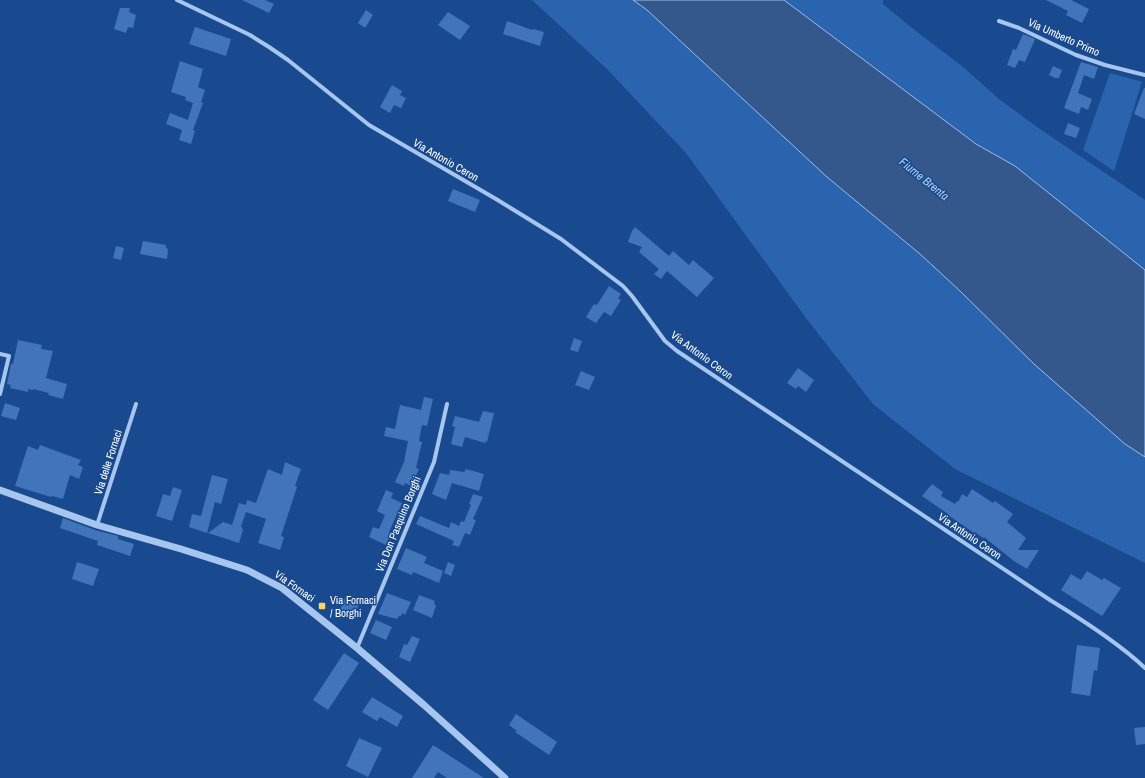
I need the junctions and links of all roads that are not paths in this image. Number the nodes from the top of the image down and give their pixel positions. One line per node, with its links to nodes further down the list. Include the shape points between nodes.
1 (177, 0): 11 (street, Via Antonio Ceron, via 270,47 369,125 561,239 628,291 665,341 677,351 1074,616)
2 (1000, 21): 3 (street, Via Umberto Primo, via 1076,55)
3 (1145, 75)
4 (0, 354): 5 (street, via 9,356)
5 (0, 394)
6 (136, 404): 9 (street, Via delle Fornaci)
7 (447, 404): 10 (street, Via Don Pasquino Borghi, via 434,462)
8 (0, 490): 9 (street, Via Fornaci)
9 (97, 525): 10 (street, Via Fornaci, via 253,573 282,588)
10 (357, 648): 12 (street, Via Fornaci)
11 (1145, 668)
12 (505, 778)

